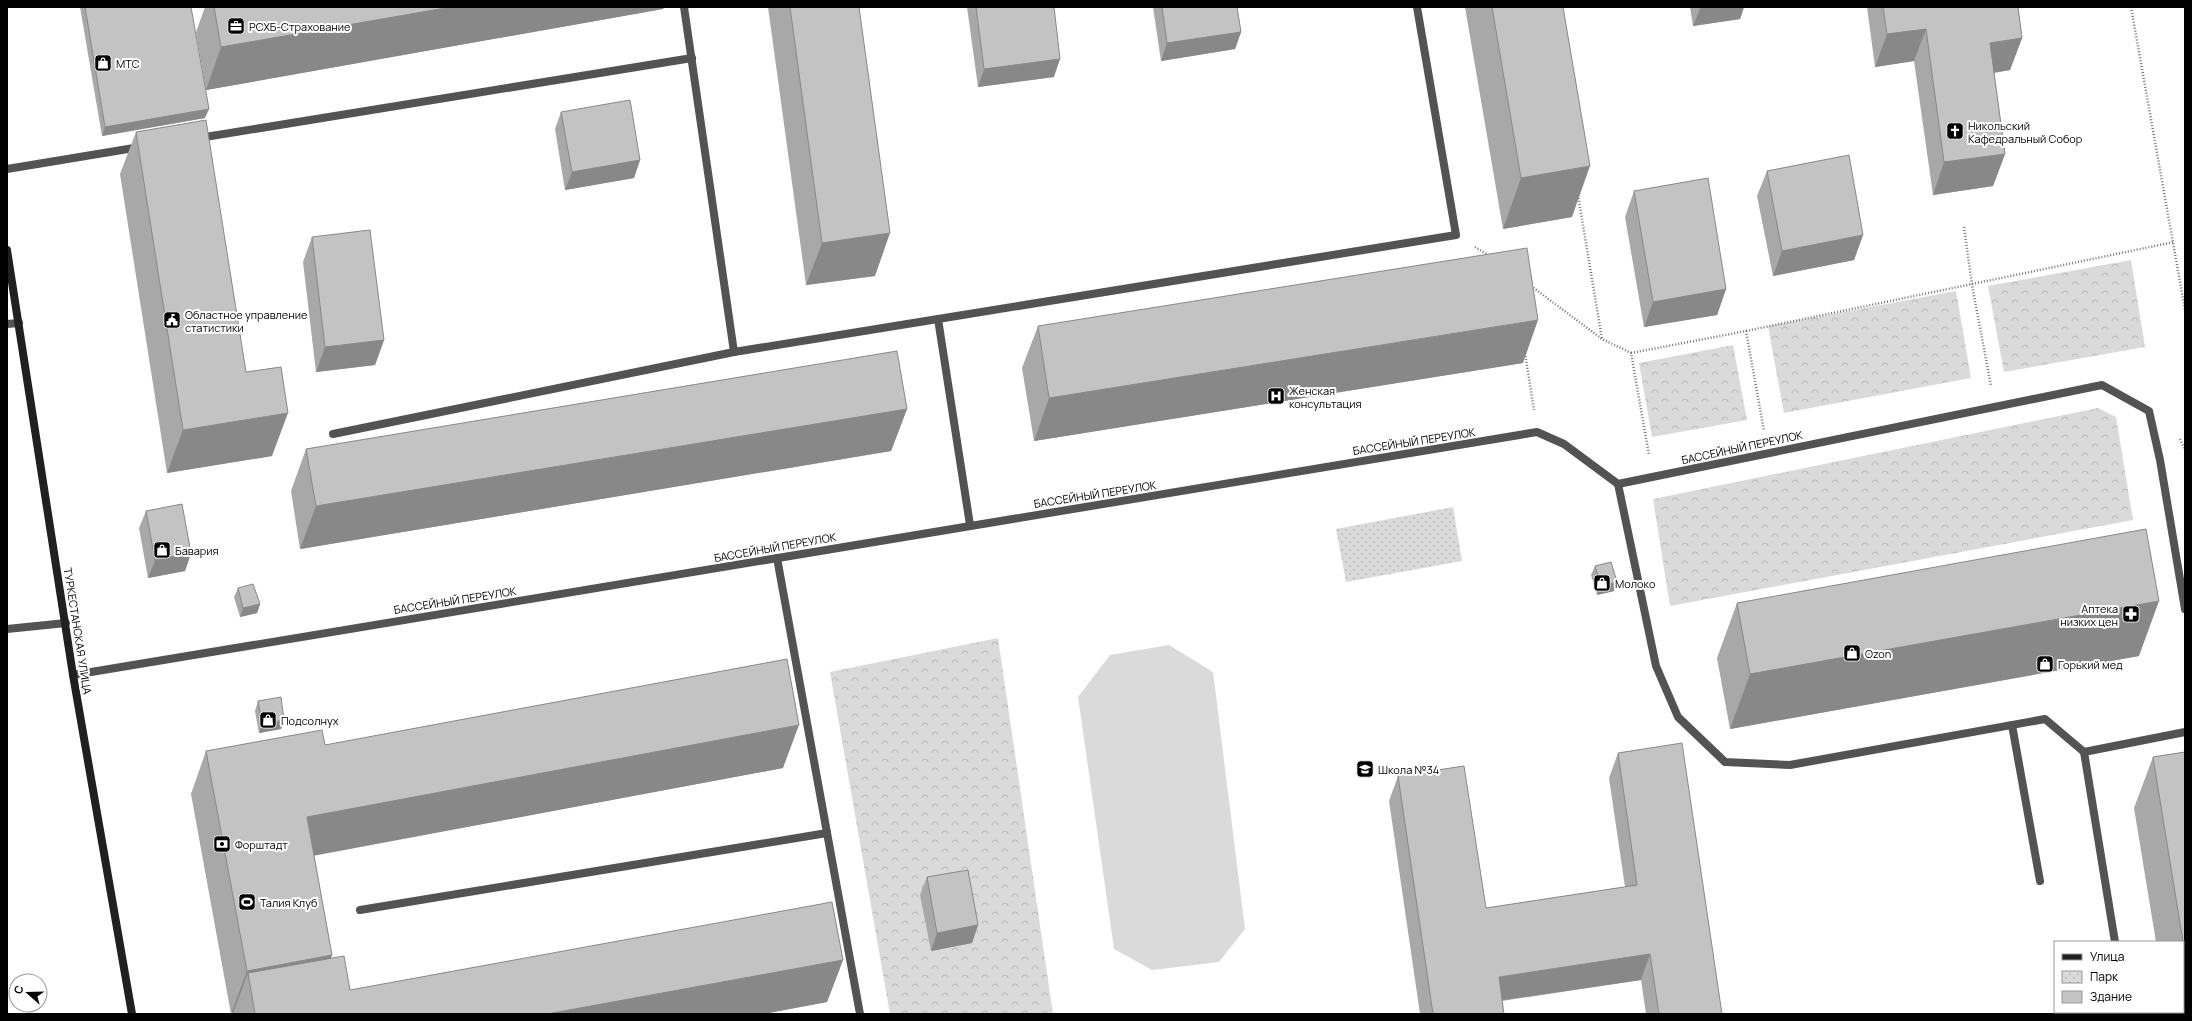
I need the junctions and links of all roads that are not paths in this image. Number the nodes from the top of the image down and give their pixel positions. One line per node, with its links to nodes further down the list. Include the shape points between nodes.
1 (684, 7): 3 (street)
2 (1417, 7): 8 (street, via 1456,234)
3 (692, 58): 4 (street); 11 (street)
4 (189, 139)
5 (150, 146): 6 (street)
6 (7, 169)
7 (7, 250): 9 (main road, ТУРКЕСТАНСКАЯ УЛИЦА)
8 (938, 319): 11 (street); 14 (street)
9 (19, 322): 10 (street); 17 (main road, ТУРКЕСТАНСКАЯ УЛИЦА)
10 (7, 324)
11 (734, 352): 12 (street)
12 (332, 434)
13 (1618, 484): 14 (street, БАССЕЙНЫЙ ПЕРЕУЛОК, via 1564,444 1537,432); 16 (street, БАССЕЙНЫЙ ПЕРЕУЛОК, via 2102,385 2149,411 2160,460); 20 (street, via 1656,666 1678,717 1725,762 1790,765)
14 (970, 525): 15 (street, БАССЕЙНЫЙ ПЕРЕУЛОК)
15 (778, 558): 19 (street, БАССЕЙНЫЙ ПЕРЕУЛОК); 23 (street)
16 (2185, 609)
17 (66, 622): 18 (street); 19 (main road, ТУРКЕСТАНСКАЯ УЛИЦА)
18 (7, 629)
19 (73, 675): 27 (main road, ТУРКЕСТАНСКАЯ УЛИЦА)
20 (2012, 725): 22 (street, via 2045,719); 24 (street)
21 (2185, 732): 22 (street)
22 (2084, 752): 26 (street)
23 (827, 833): 25 (street); 28 (street)
24 (2040, 882)
25 (360, 910)
26 (2115, 941)
27 (132, 1014)
28 (860, 1014)

